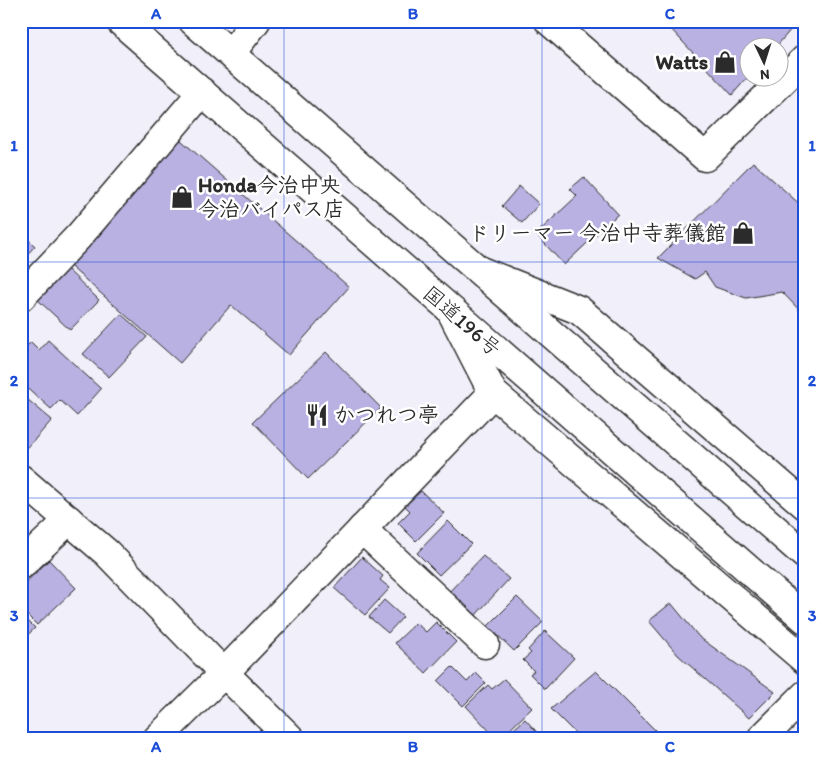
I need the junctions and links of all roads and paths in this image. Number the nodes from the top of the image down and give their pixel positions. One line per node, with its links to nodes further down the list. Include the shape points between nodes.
1 (120, 21): 7 (main road, 国道196号)
2 (193, 21): 5 (main road)
3 (256, 21): 5 (main road)
4 (548, 21): 6 (main road, via 705,157)
5 (231, 53): 8 (main road)
6 (805, 59)
7 (202, 92): 9 (main road, via 79,236); 10 (main road, 国道196号)
8 (479, 270): 13 (main road, via 579,310); 16 (main road)
9 (21, 298)
10 (451, 311): 11 (main road); 18 (main road, 国道196号)
11 (493, 392): 15 (main road); 20 (main road)
12 (21, 479): 14 (main road)
13 (805, 505)
14 (69, 520): 17 (main road); 21 (main road, via 107,553)
15 (362, 529): 19 (main road); 21 (main road)
16 (805, 555)
17 (21, 565)
18 (805, 619)
19 (485, 644)
20 (805, 660)
21 (224, 674): 23 (main road); 24 (main road)
22 (805, 695): 25 (main road)
23 (157, 739)
24 (291, 739)
25 (761, 739)

